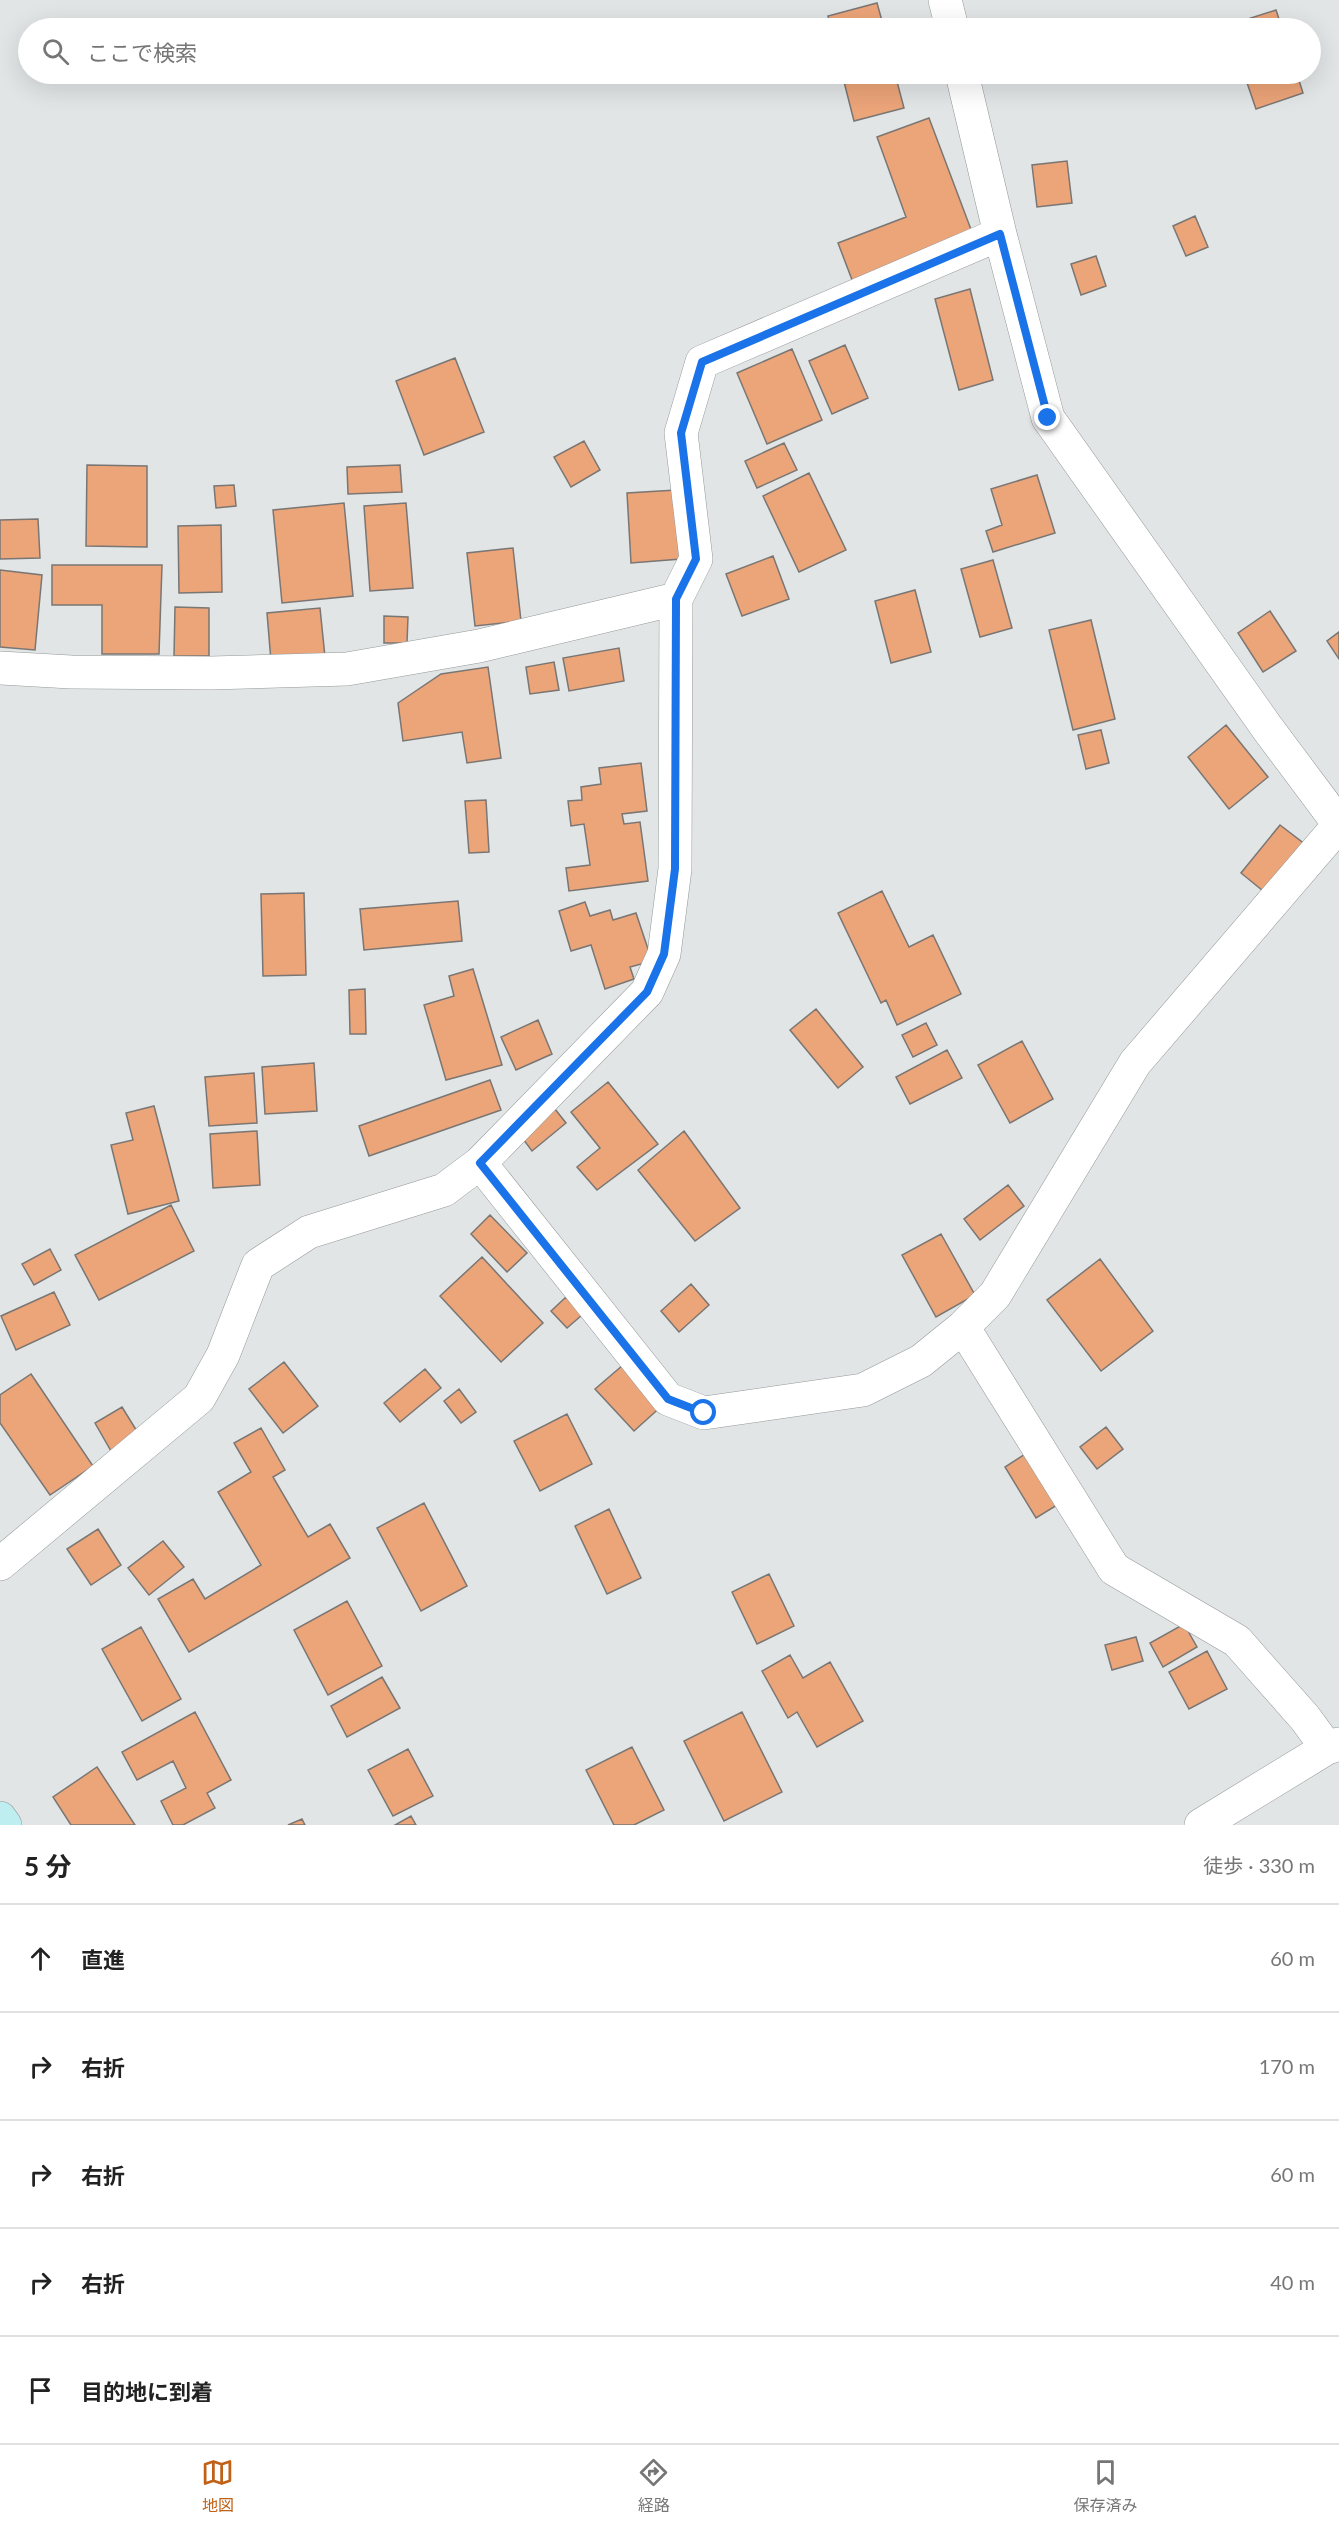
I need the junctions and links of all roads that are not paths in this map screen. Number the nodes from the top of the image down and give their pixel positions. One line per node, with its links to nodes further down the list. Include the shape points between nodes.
1 (945, 0): 2 (street)
2 (950, 18)
3 (964, 84): 4 (street)
4 (1000, 234): 5 (street, via 702,362 681,433 696,559); 7 (street, via 1048,418)
5 (676, 599): 6 (street, via 479,646 347,669 211,673); 8 (street, via 675,869 664,954 647,992)
6 (0, 668)
7 (1339, 824): 9 (street, via 1135,1063 994,1295)
8 (480, 1163): 9 (street, via 668,1399 704,1413 862,1390 921,1361); 10 (street, via 444,1190 309,1232 258,1265 223,1355 199,1398)
9 (963, 1327): 11 (street, via 1114,1569 1237,1641)
10 (0, 1564)
11 (1333, 1746): 14 (street)
12 (0, 1818): 13 (street)
13 (5, 1825)
14 (1201, 1825)

